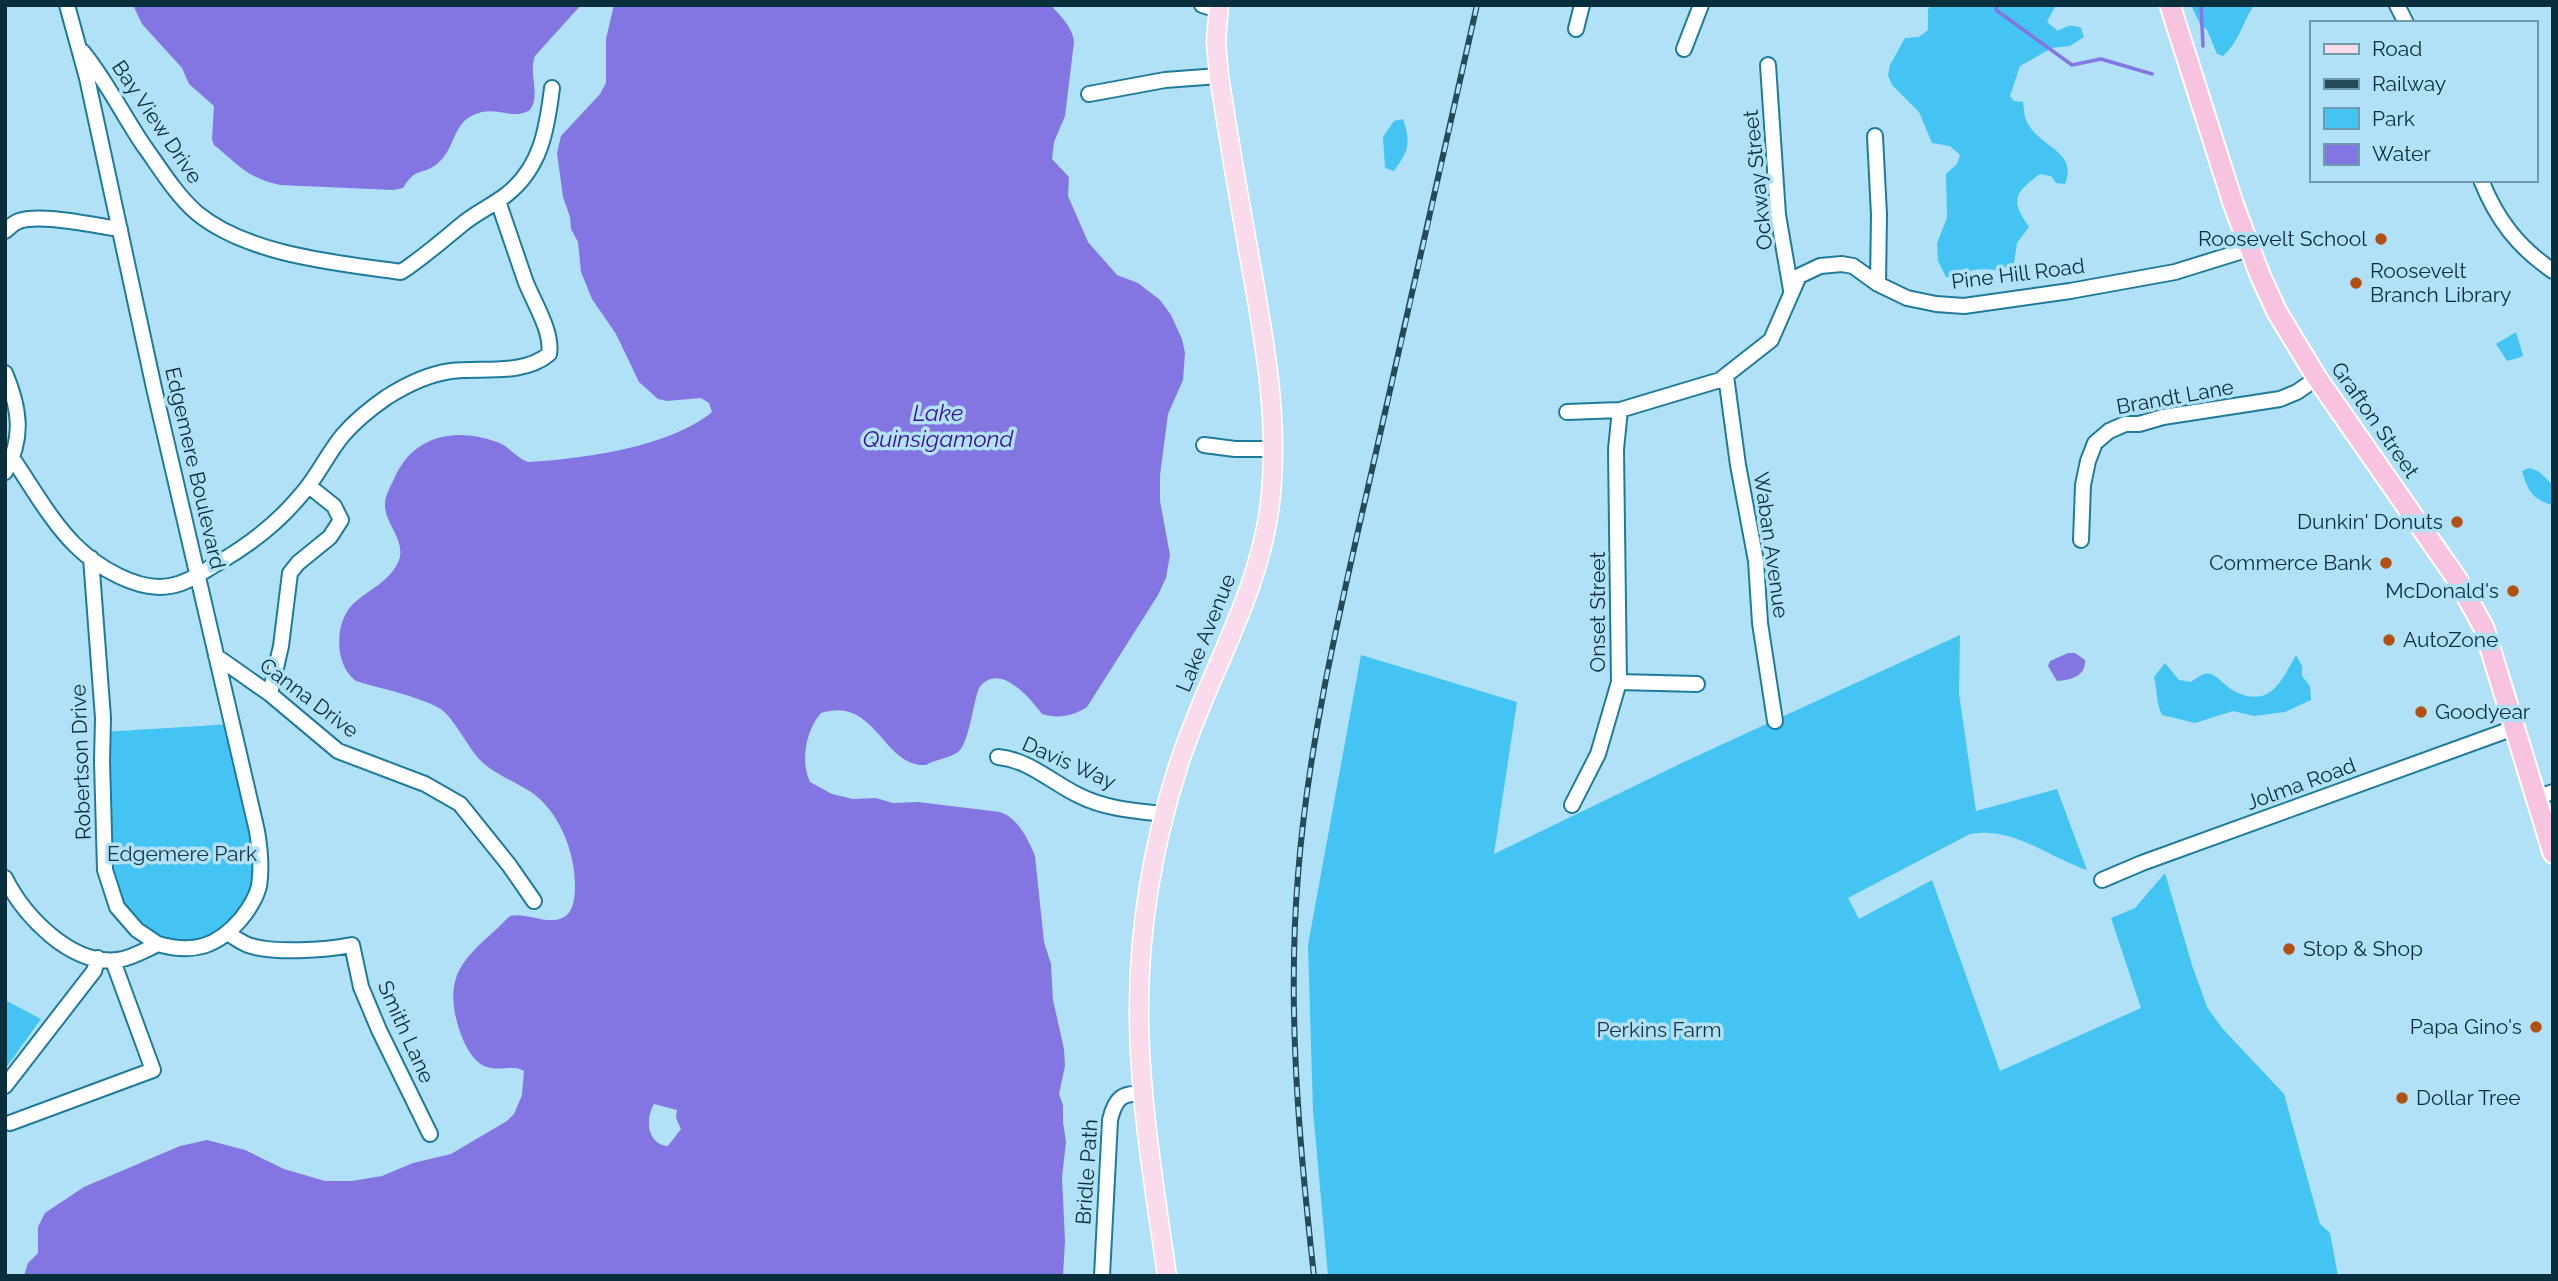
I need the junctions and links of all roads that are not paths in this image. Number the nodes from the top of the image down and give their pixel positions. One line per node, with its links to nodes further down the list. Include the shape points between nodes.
1 (67, 5): 9 (street, Edgemere Boulevard)
2 (1582, 5): 8 (street)
3 (1701, 5): 10 (street)
4 (2170, 5): 20 (highway, Grafton Street)
5 (2397, 5): 7 (street)
6 (1213, 7): 12 (main road, Lake Avenue)
7 (2405, 21)
8 (1576, 29)
9 (79, 48): 17 (street, Bay View Drive, via 105,79 140,139 186,202 210,222 250,241 292,254 401,272); 18 (street, Edgemere Boulevard)
10 (1684, 49)
11 (1768, 65): 23 (street, Ockway Street, via 1778,215)
12 (1219, 76): 14 (street); 30 (main road, Lake Avenue, via 1268,364)
13 (552, 88): 17 (street, Bay View Drive, via 538,156 522,181)
14 (1088, 94)
15 (1875, 136): 22 (street)
16 (2482, 182): 21 (street, via 2515,240)
17 (498, 201): 32 (street, via 546,328 549,354 505,369 443,373 400,389 353,425)
18 (120, 229): 19 (street, via 27,219); 35 (street, Edgemere Boulevard)
19 (5, 232)
20 (2249, 249): 22 (street, Pine Hill Road, via 2175,272 1964,306 1922,302); 26 (highway, Grafton Street, via 2277,312)
21 (2553, 271)
22 (1878, 284): 23 (street, Pine Hill Road, via 1853,266 1830,264 1799,276)
23 (1791, 291): 25 (street, Pine Hill Road, via 1771,340)
24 (5, 373): 31 (street, via 18,425 18,444)
25 (1726, 376): 27 (street, Pine Hill Road, via 1704,387); 40 (street, Waban Avenue, via 1756,561)
26 (2317, 378): 33 (street, Brandt Lane, via 2280,400 2163,416 2109,430 2095,443 2088,461); 41 (highway, Grafton Street, via 2474,607)
27 (1620, 410): 28 (street, Pine Hill Road); 37 (street, Onset Street, via 1616,449)
28 (1567, 412)
29 (1203, 445): 30 (street)
30 (1274, 449): 45 (main road, Lake Avenue, via 1269,515 1252,581 1184,746)
31 (9, 466): 34 (street)
32 (309, 486): 35 (street, via 264,532); 39 (street, via 334,506 341,520 330,537 290,573)
33 (2081, 540)
34 (91, 558): 35 (street, via 145,585 167,587); 51 (street, Robertson Drive, via 103,718 105,870 117,907 137,930)
35 (198, 574): 36 (street, Edgemere Boulevard)
36 (216, 656): 39 (street, Canna Drive); 50 (street, Edgemere Boulevard, via 260,856 256,896)
37 (1619, 682): 38 (street); 44 (street, Onset Street, via 1598,754)
38 (1697, 684)
39 (270, 694): 49 (street, Canna Drive, via 338,751 425,784 460,804)
40 (1775, 721)
41 (2514, 728): 43 (highway, Grafton Street); 48 (street, Jolma Road)
42 (998, 757): 45 (street, Davis Way, via 1026,764 1090,801)
43 (2544, 795): 46 (highway, Grafton Street)
44 (1572, 805)
45 (1164, 814): 55 (main road, Lake Avenue, via 1140,971)
46 (2553, 853)
47 (5, 878): 52 (street, via 19,903 43,929 68,947)
48 (2102, 880)
49 (534, 901)
50 (229, 933): 51 (street, via 218,941 191,947); 57 (street, Smith Lane, via 246,944 265,948 352,944 361,987)
51 (158, 944): 53 (street)
52 (98, 958): 53 (street); 54 (street, via 94,971)
53 (113, 961): 56 (street, via 153,1070)
54 (5, 1086)
55 (1144, 1095): 58 (street, Bridle Path, via 1123,1096 1110,1120); 59 (main road, Lake Avenue)
56 (10, 1123)
57 (430, 1134)
58 (1102, 1276)
59 (1167, 1276)

